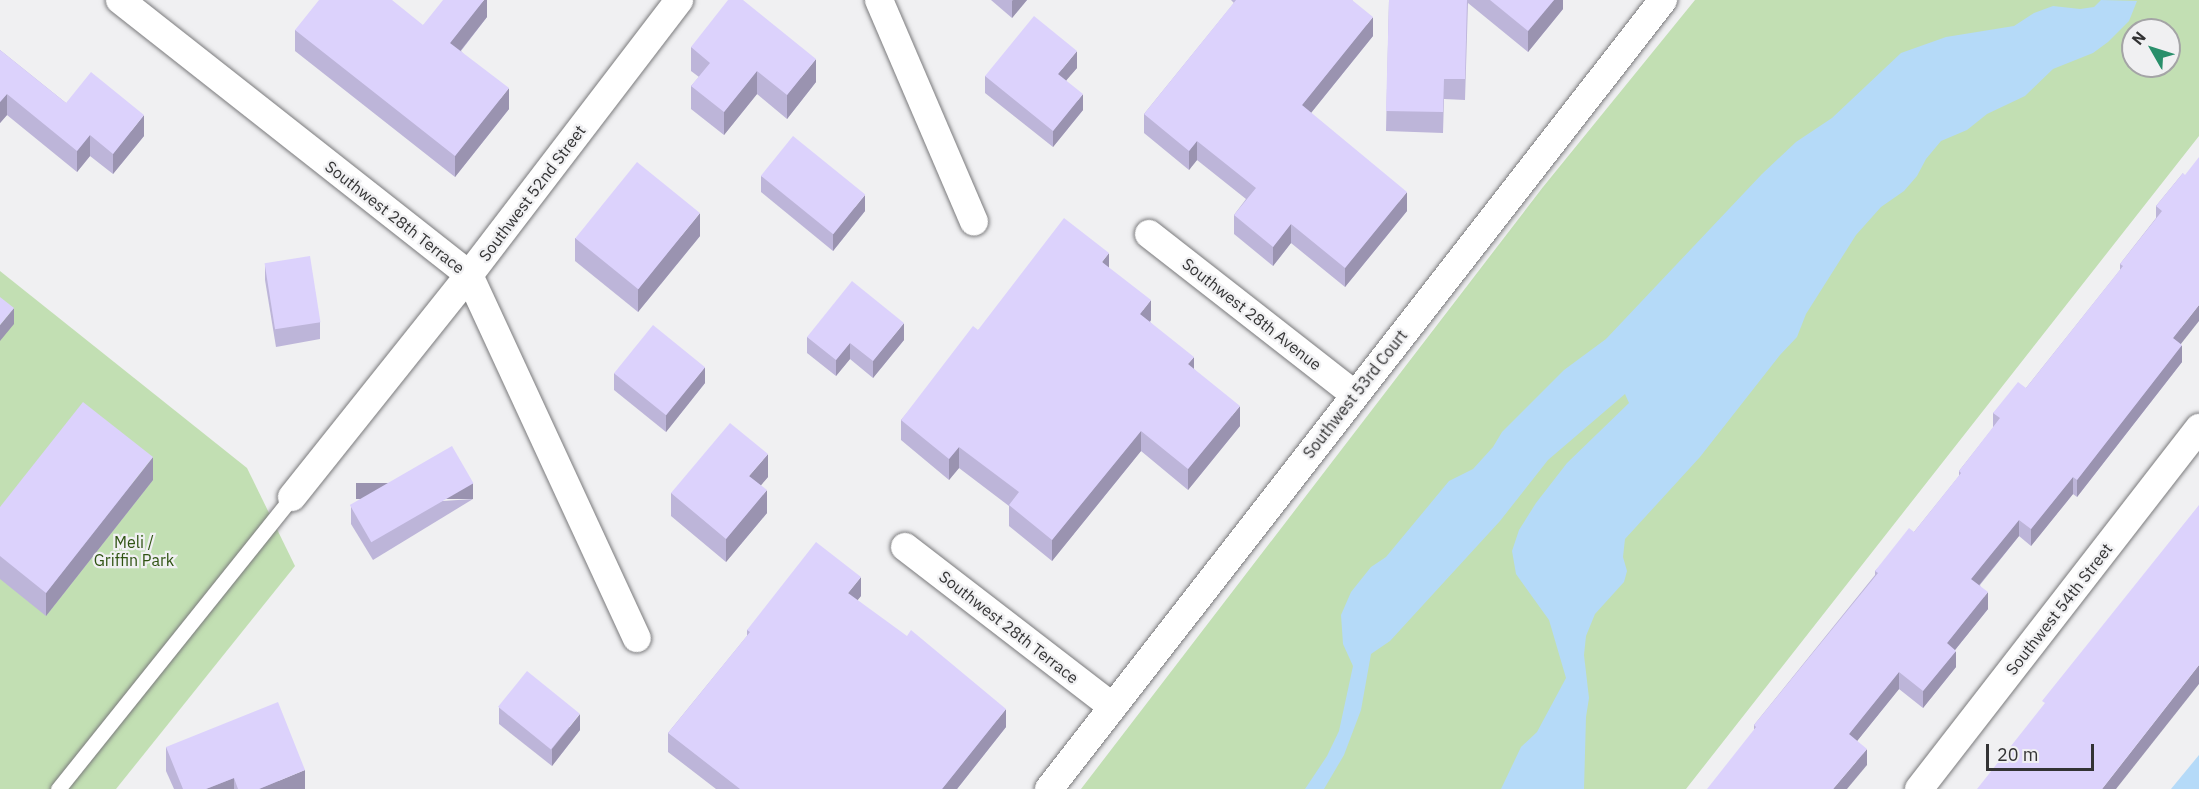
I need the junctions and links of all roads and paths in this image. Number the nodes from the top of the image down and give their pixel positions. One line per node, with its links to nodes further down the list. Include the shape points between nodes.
1 (120, 0): 7 (street, Southwest 28th Terrace)
2 (679, 0): 7 (street, Southwest 52nd Street)
3 (879, 0): 5 (street)
4 (1663, 0): 8 (street, Southwest 53rd Court)
5 (974, 222)
6 (1149, 234): 8 (street, Southwest 28th Avenue)
7 (469, 275): 10 (street, Southwest 52nd Street); 12 (street, Southwest 28th Terrace)
8 (1355, 395): 13 (street, Southwest 53rd Court)
9 (2199, 428): 16 (street, Southwest 54th Street)
10 (292, 497): 14 (lane)
11 (905, 547): 13 (street, Southwest 28th Terrace)
12 (637, 638)
13 (1113, 707): 15 (street, Southwest 53rd Court)
14 (58, 789)
15 (1049, 789)
16 (1919, 789)

